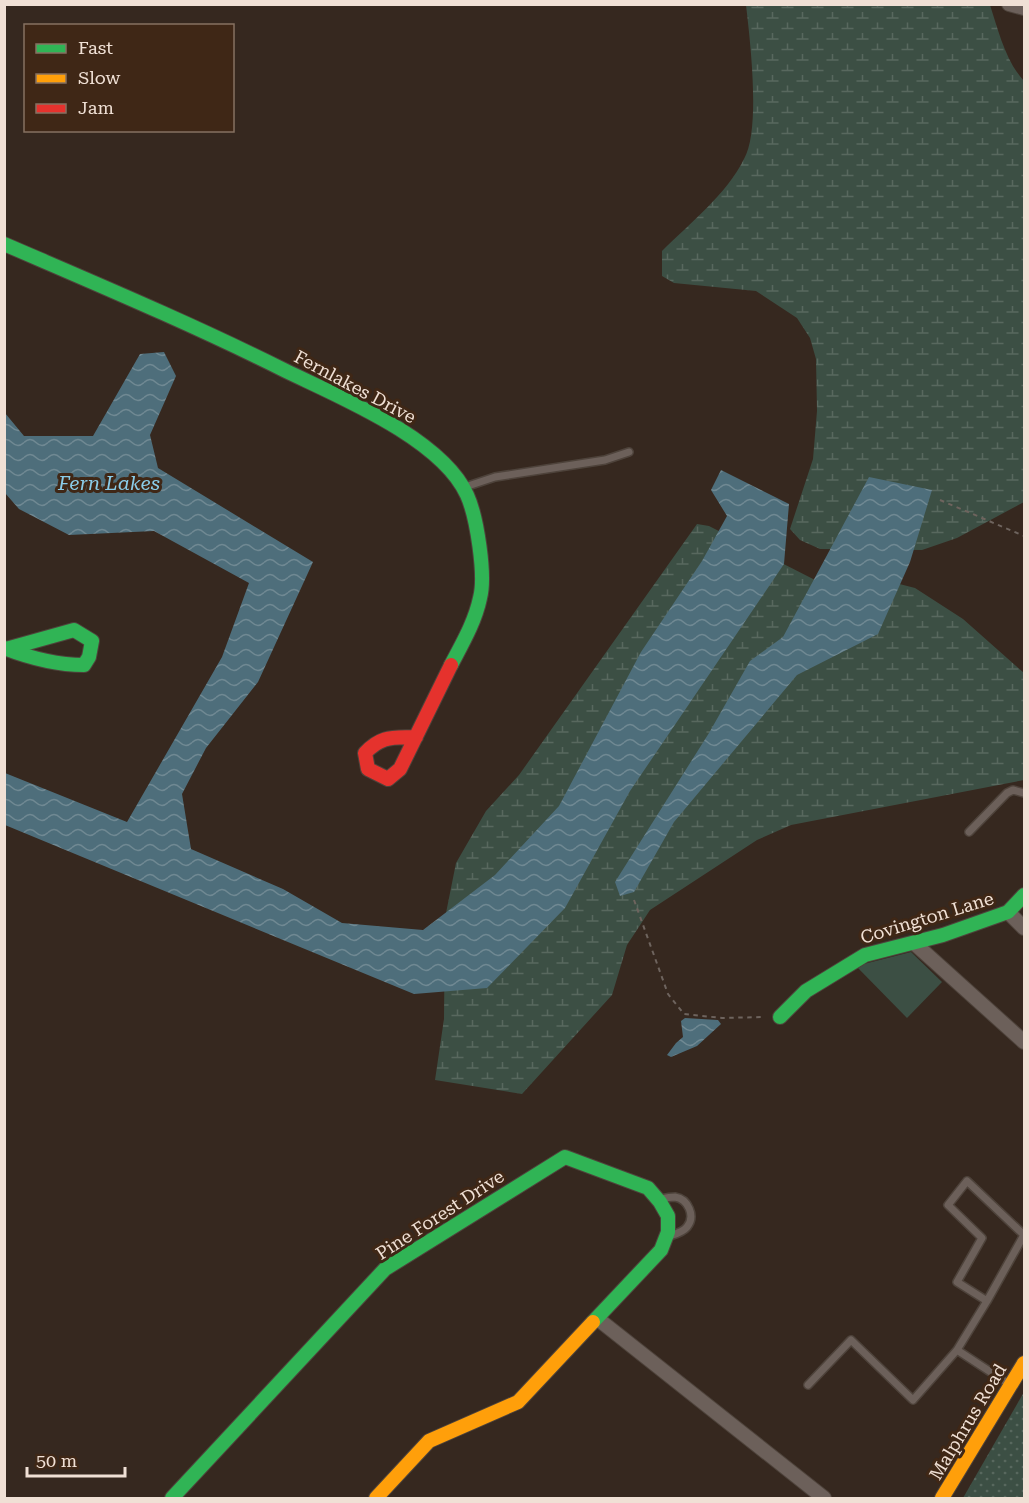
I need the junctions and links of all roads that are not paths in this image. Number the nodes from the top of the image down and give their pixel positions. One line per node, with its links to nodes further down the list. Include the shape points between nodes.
1 (1009, 4): 2 (street)
2 (1024, 8)
3 (4, 244): 5 (street, Fernlakes Drive, via 205,331 371,413 446,465)
4 (630, 452): 5 (lane, via 605,460 495,477)
5 (463, 488): 7 (street, Fernlakes Drive, via 475,518 481,597)
6 (5, 649): 6 (street, via 74,630 92,641 90,657 84,665 65,666)
7 (416, 737)
8 (1024, 793): 9 (lane, via 1006,793)
9 (969, 832)
10 (1024, 895): 11 (street, Covington Lane)
11 (1008, 912): 12 (street); 13 (street, Covington Lane)
12 (1024, 928)
13 (914, 943): 14 (street, Covington Lane, via 865,955 806,991); 15 (street)
14 (780, 1017)
15 (1024, 1042)
16 (658, 1199): 17 (street, via 668,1216); 17 (lane, via 684,1200 691,1217 686,1228); 24 (street, Pine Forest Drive, via 648,1188 565,1157 555,1163 386,1269)
17 (665, 1239): 19 (street, via 661,1250)
18 (987, 1301): 18 (lane, via 1024,1234 967,1181 948,1205 982,1238 957,1282); 20 (lane)
19 (598, 1319): 25 (street, via 518,1402 429,1441); 26 (street)
20 (957, 1350): 22 (lane, via 913,1400 851,1340); 23 (lane)
21 (1024, 1363): 23 (street, Malphrus Road)
22 (808, 1385)
23 (1011, 1386): 27 (street, Malphrus Road)
24 (172, 1498)
25 (376, 1498)
26 (824, 1498)
27 (942, 1498)

